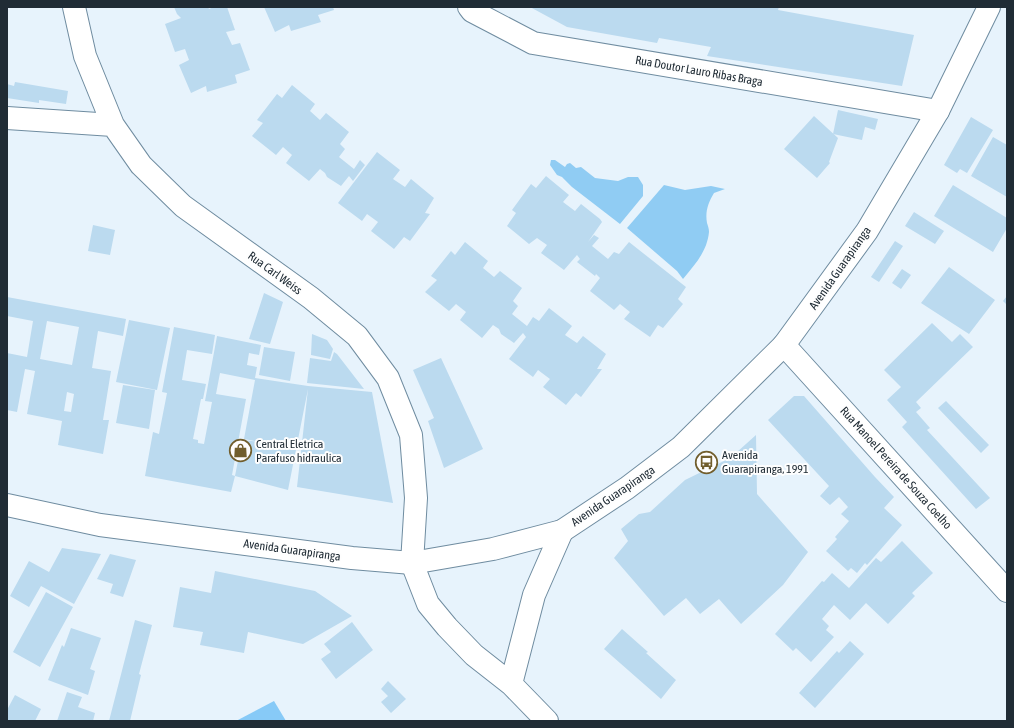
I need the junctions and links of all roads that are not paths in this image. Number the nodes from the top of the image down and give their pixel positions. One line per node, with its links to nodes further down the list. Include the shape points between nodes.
1 (74, 7): 6 (street, Rua Carl Weiss, via 85,56)
2 (469, 7): 4 (street, Rua Doutor Lauro Ribas Braga, via 472,11 533,42)
3 (989, 7): 4 (street, Avenida Guarapiranga)
4 (938, 111): 7 (street, Avenida Guarapiranga, via 866,231)
5 (7, 118): 6 (street)
6 (113, 125): 10 (street, Rua Carl Weiss, via 141,165 183,206 311,298 357,336 388,378 410,435 416,498)
7 (784, 345): 9 (street, Avenida Guarapiranga, via 681,447 627,488); 11 (street, Rua Manoel Pereira de Souza Coelho)
8 (7, 505): 10 (street, Avenida Guarapiranga, via 100,525 352,558)
9 (562, 531): 10 (street, Avenida Guarapiranga, via 493,549); 12 (street, via 534,595)
10 (412, 563): 12 (street, via 428,604 474,655)
11 (1007, 591)
12 (511, 684): 13 (street)
13 (545, 719)

